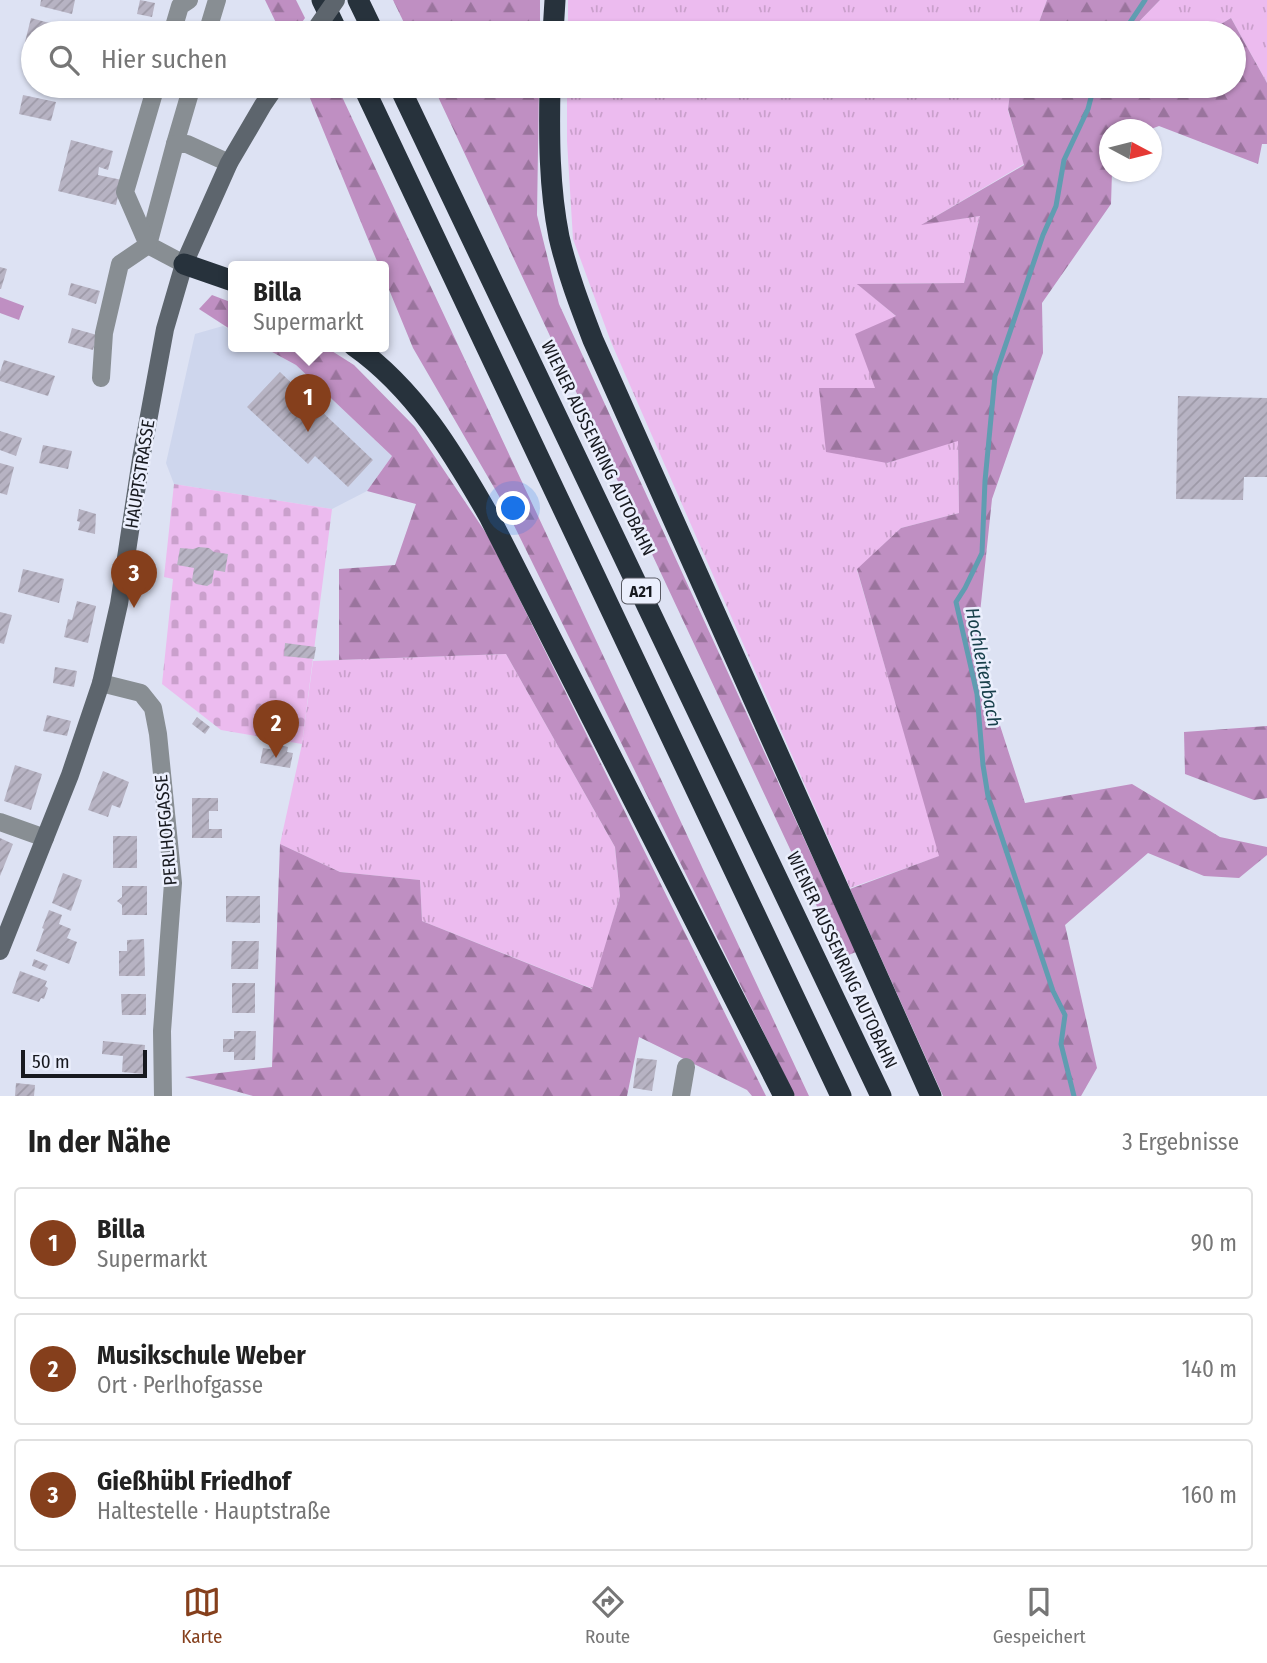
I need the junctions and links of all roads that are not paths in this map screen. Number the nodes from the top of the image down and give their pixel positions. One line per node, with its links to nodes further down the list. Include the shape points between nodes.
1 (189, 0): 7 (street, via 180,6)
2 (217, 0): 8 (street)
3 (323, 0): 10 (highway)
4 (336, 0): 9 (main road, bridge)
5 (358, 0): 11 (highway)
6 (555, 0): 12 (highway)
7 (176, 21)
8 (211, 21)
9 (321, 21)
10 (333, 21)
11 (368, 21)
12 (554, 21)
13 (152, 98): 21 (street, via 125,192)
14 (188, 98): 19 (street)
15 (268, 98): 20 (main road, HAUPTSTRASSE)
16 (369, 98): 34 (highway, A21)
17 (405, 98): 35 (highway, WIENER AUSSENRING AUTOBAHN / A21)
18 (550, 98): 36 (highway, via 554,209 569,275 593,340)
19 (175, 144): 20 (street, via 187,144); 21 (street)
20 (229, 163): 22 (main road, HAUPTSTRASSE)
21 (148, 245): 22 (street); 25 (street, via 120,264 104,333)
22 (184, 264): 23 (highway); 26 (main road, HAUPTSTRASSE, via 165,329 119,604)
23 (228, 279)
24 (362, 352): 33 (highway, via 418,407 471,484)
25 (101, 378)
26 (101, 683): 28 (main road, HAUPTSTRASSE); 31 (street, PERLHOFGASSE, via 141,693 153,708 158,734 173,883 162,1031)
27 (0, 822): 28 (street)
28 (46, 838): 29 (main road, HAUPTSTRASSE)
29 (0, 951)
30 (686, 1067): 32 (street)
31 (163, 1096)
32 (681, 1096)
33 (784, 1096)
34 (841, 1096)
35 (881, 1096)
36 (931, 1096)

